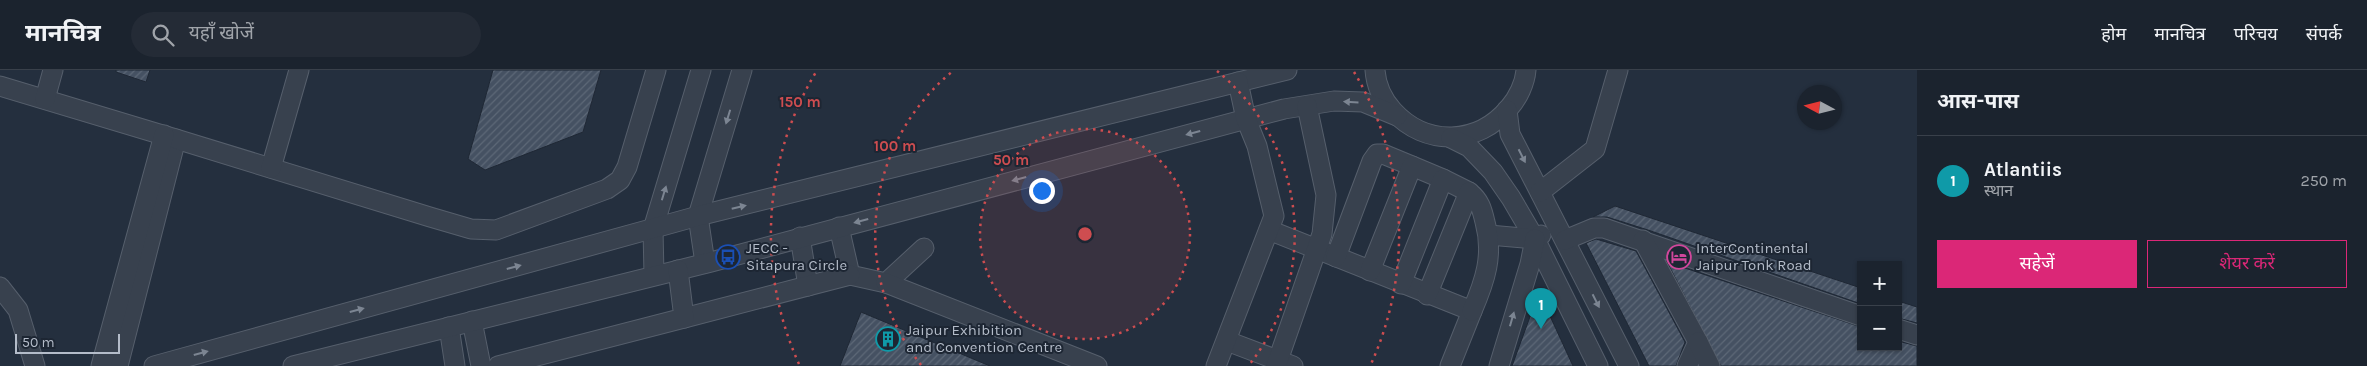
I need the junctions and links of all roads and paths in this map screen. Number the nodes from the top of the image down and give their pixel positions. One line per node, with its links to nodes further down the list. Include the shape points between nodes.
1 (53, 70): 12 (street)
2 (299, 70): 20 (street)
3 (656, 70): 20 (street, via 627,167 620,180 607,189 496,230 471,229)
4 (701, 70): 26 (street, one-way to 4)
5 (742, 70): 24 (street, one-way to 24)
6 (1287, 70): 10 (street)
7 (1374, 70): 15 (street, via 1385,102)
8 (1526, 70): 14 (street, via 1516,100)
9 (1618, 70): 23 (street, via 1602,134 1595,149)
10 (1238, 82): 16 (street); 24 (street, one-way to 10)
11 (0, 86): 12 (street)
12 (45, 99): 17 (street)
13 (1307, 106): 15 (street, one-way to 13, via 1363,102 1334,101); 16 (street); 34 (street, via 1326,195)
14 (1508, 110): 18 (street, via 1499,120 1477,133); 23 (street, one-way to 23, via 1510,134)
15 (1397, 116): 18 (street, via 1426,134)
16 (1246, 119): 25 (street, one-way to 25); 27 (street, via 1257,146 1271,201 1274,216)
17 (170, 137): 20 (street); 57 (street); 58 (street)
18 (1451, 138): 31 (street, via 1469,147 1493,172)
19 (1412, 166): 21 (street); 35 (street, via 1377,154); 38 (street)
20 (270, 168)
21 (1443, 179): 22 (street); 42 (street)
22 (1469, 192): 29 (street, via 1482,207); 45 (street)
23 (1540, 192): 28 (street)
24 (698, 216): 26 (street); 36 (street)
25 (839, 227): 30 (street); 40 (street)
26 (653, 229): 39 (street); 59 (street, one-way to 26)
27 (1269, 230): 34 (street); 53 (street)
28 (1561, 233): 31 (street); 32 (street, via 1598,227); 69 (street, one-way to 69)
29 (1489, 235): 31 (street); 46 (street, via 1488,267)
30 (800, 237): 36 (street); 43 (street)
31 (1534, 239): 67 (street, one-way to 31, via 1530,264); 68 (street)
32 (1643, 240): 47 (street); 54 (street)
33 (924, 248): 41 (street)
34 (1317, 249): 35 (street); 55 (street)
35 (1336, 257): 38 (street)
36 (705, 262): 37 (street)
37 (678, 270): 39 (street); 48 (street)
38 (1370, 271): 42 (street)
39 (654, 275): 49 (street)
40 (850, 275): 41 (street); 43 (street)
41 (886, 283): 64 (street)
42 (1400, 284): 45 (street)
43 (808, 286): 48 (street)
44 (0, 287): 56 (street, via 18,310)
45 (1427, 295): 46 (street)
46 (1472, 311): 66 (street)
47 (1857, 315)
48 (684, 318): 63 (street)
49 (472, 321): 50 (street); 62 (street)
50 (450, 327): 60 (street); 61 (street)
51 (1902, 330): 52 (street)
52 (1917, 336)
53 (1227, 341): 55 (street); 65 (street)
54 (1698, 342): 70 (street); 71 (street)
55 (1283, 364)
56 (35, 366)
57 (101, 366)
58 (118, 366)
59 (154, 366)
60 (294, 366)
61 (455, 366)
62 (481, 366)
63 (498, 366)
64 (1098, 366)
65 (1216, 366)
66 (1450, 366)
67 (1499, 366)
68 (1598, 366)
69 (1629, 366)
70 (1687, 366)
71 (1710, 366)

